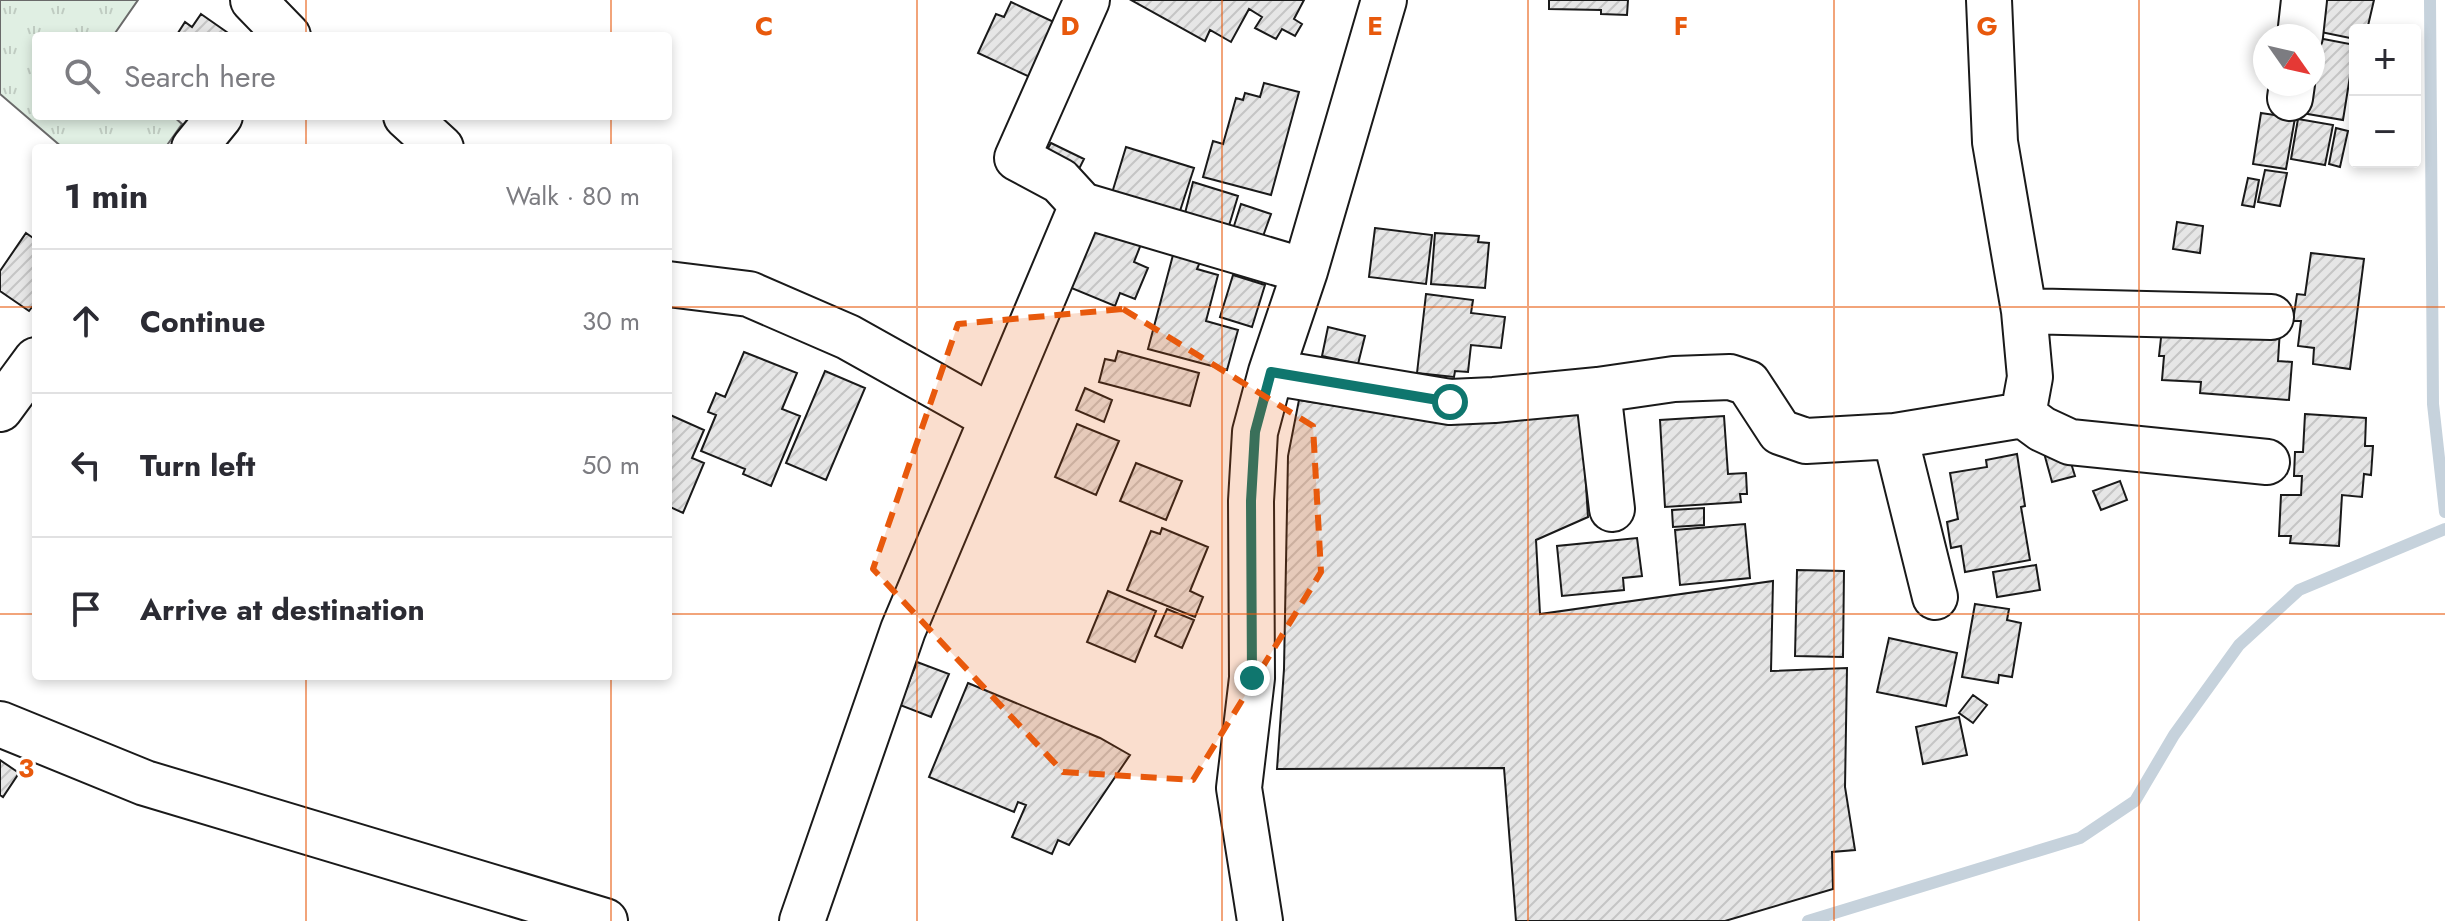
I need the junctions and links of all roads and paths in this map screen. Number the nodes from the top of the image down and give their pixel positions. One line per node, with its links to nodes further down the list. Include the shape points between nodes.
1 (253, 0): 7 (street)
2 (1087, 0): 12 (street, via 1017,158 1060,181)
3 (1384, 0): 13 (street)
4 (1989, 0): 15 (street, via 1995,142)
5 (2304, 0): 6 (street)
6 (2301, 24)
7 (284, 32)
8 (217, 120): 10 (street)
9 (410, 120): 11 (street)
10 (197, 144)
11 (437, 144)
12 (1082, 205): 13 (street); 22 (street)
13 (1305, 271): 18 (street)
14 (672, 284): 22 (street, via 749,294 848,337)
15 (2024, 311): 16 (street); 21 (street, via 2030,377)
16 (2271, 317)
17 (32, 365): 20 (street)
18 (1271, 372): 19 (street, via 1450,402); 30 (street, via 1255,432 1252,678 1239,788)
19 (1598, 390): 23 (street, via 1730,377 1748,383 1780,432 1806,441); 25 (street)
20 (0, 409)
21 (2023, 415): 23 (street); 24 (street, via 2070,442)
22 (991, 417): 29 (street, via 903,630)
23 (1895, 436): 26 (street)
24 (2267, 462)
25 (1612, 509)
26 (1935, 597)
27 (0, 724): 28 (street, via 145,783)
28 (605, 921)
29 (802, 921)
30 (1260, 921)

